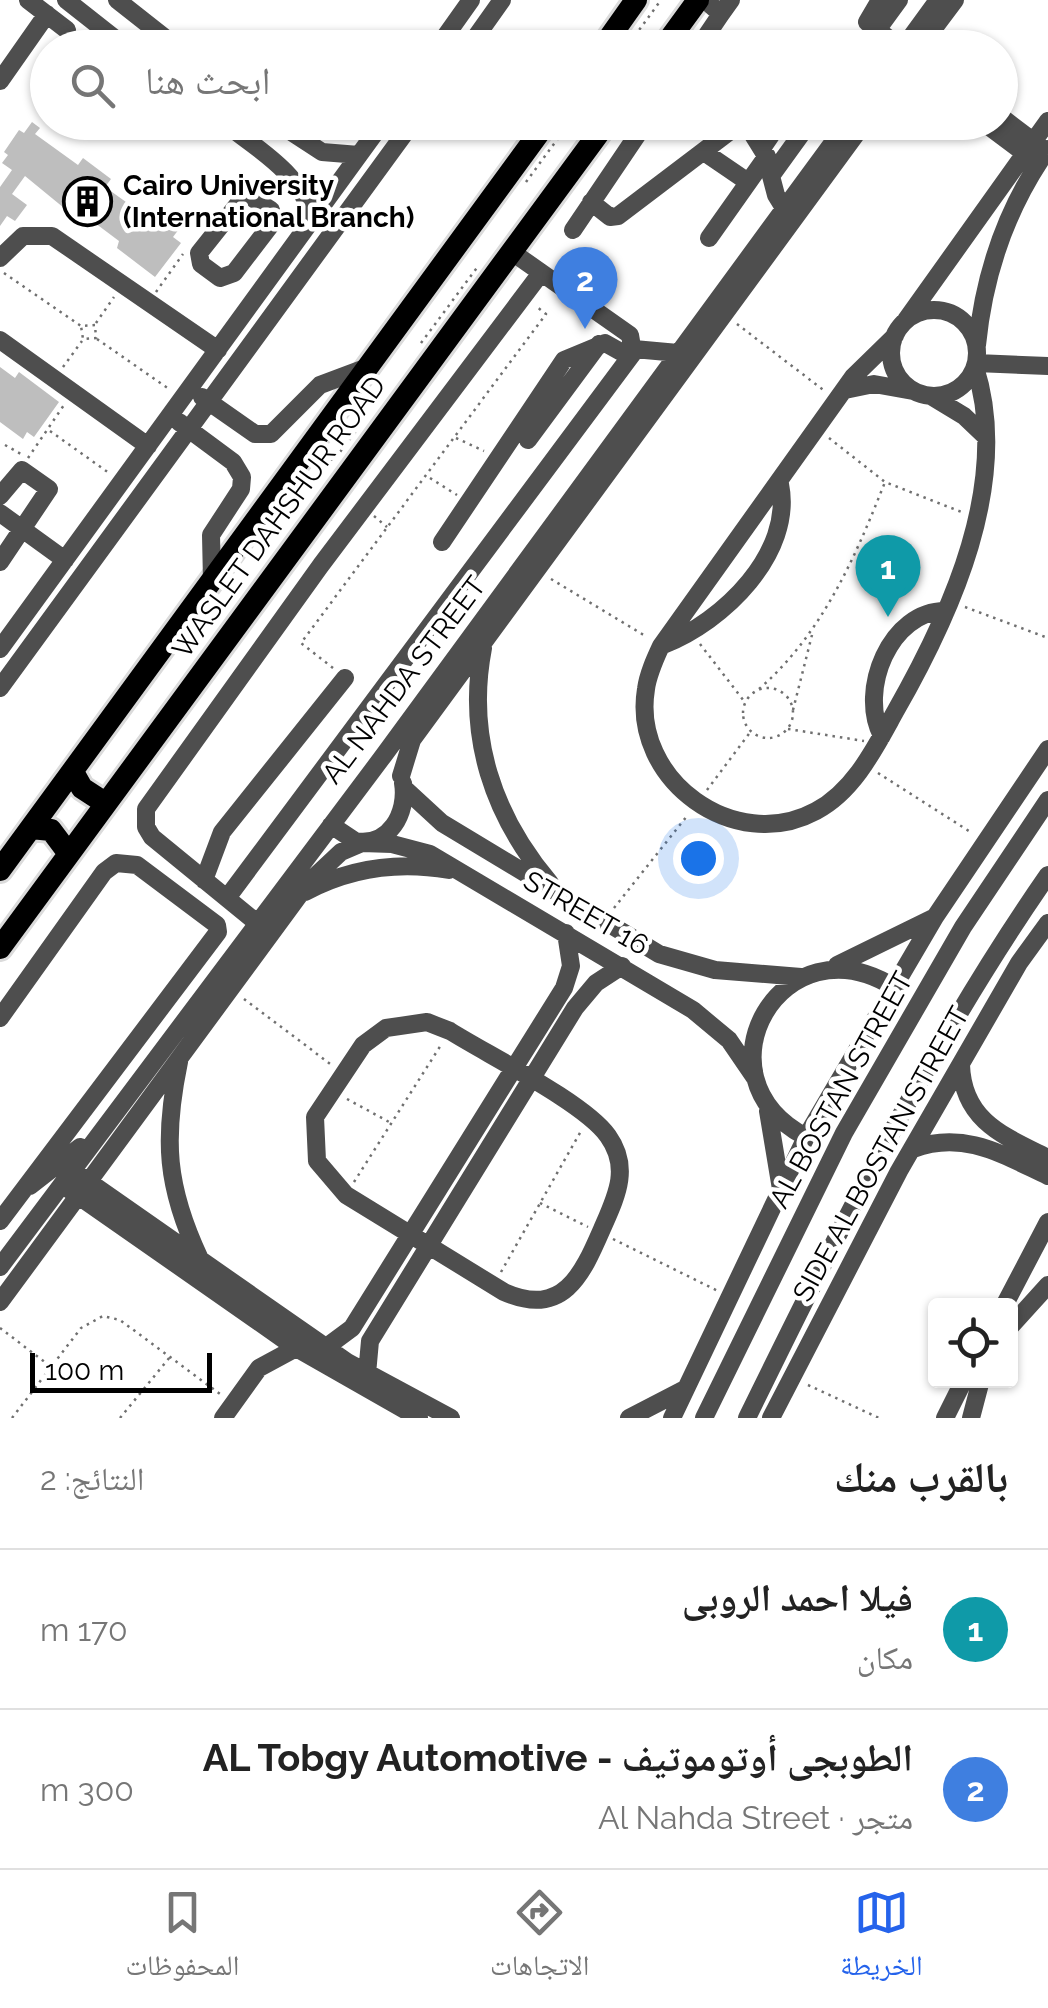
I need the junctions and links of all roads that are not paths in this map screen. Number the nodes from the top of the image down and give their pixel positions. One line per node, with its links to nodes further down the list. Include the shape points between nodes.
1 (28, 0): 13 (street)
2 (66, 0): 16 (street)
3 (117, 0): 17 (street)
4 (471, 0): 18 (street)
5 (502, 0): 19 (street)
6 (701, 0): 12 (street); 21 (main road)
7 (880, 0): 23 (street, via 867,22)
8 (898, 0): 24 (street)
9 (938, 0): 25 (street)
10 (955, 0): 26 (street)
11 (652, 2): 20 (main road)
12 (726, 7): 22 (street)
13 (46, 14): 14 (street); 15 (street)
14 (35, 30)
15 (66, 30)
16 (104, 30)
17 (155, 30)
18 (449, 30)
19 (481, 30)
20 (622, 30)
21 (677, 30)
22 (710, 30)
23 (875, 30)
24 (877, 30)
25 (916, 30)
26 (934, 30)
27 (30, 37): 28 (street)
28 (0, 81)
29 (1048, 121): 46 (street)
30 (1018, 133): 46 (street)
31 (245, 140): 52 (street, via 290,176)
32 (304, 140): 47 (street, via 322,152)
33 (370, 140): 47 (street)
34 (400, 140): 73 (street)
35 (534, 140): 69 (main road, WASLET DAHSHUR ROAD)
36 (594, 140): 55 (main road, WASLET DAHSHUR ROAD)
37 (634, 140): 50 (street)
38 (719, 140): 45 (street)
39 (752, 140): 48 (street)
40 (774, 140): 48 (street)
41 (789, 140): 48 (street)
42 (835, 140): 51 (street, AL NAHDA STREET)
43 (851, 140): 60 (street, AL NAHDA STREET)
44 (1016, 140): 46 (street)
45 (704, 152): 49 (street); 50 (street, via 618,216)
46 (1038, 152): 61 (street); 67 (street, via 993,263)
47 (359, 155): 52 (street)
48 (768, 158): 49 (street); 51 (street, via 772,187)
49 (748, 182): 54 (street)
50 (591, 202): 53 (street)
51 (784, 208): 60 (street, AL NAHDA STREET)
52 (313, 219): 59 (street)
53 (572, 230)
54 (709, 238)
55 (512, 252): 58 (street); 102 (main road, WASLET DAHSHUR ROAD)
56 (248, 254): 56 (street, via 225,279 202,264 202,248 240,196 249,194 274,219); 59 (street)
57 (0, 258): 64 (street, via 23,236 42,233)
58 (541, 273): 65 (street, via 630,335); 110 (street, via 149,804 148,833)
59 (274, 274): 64 (street)
60 (738, 282): 66 (street, AL NAHDA STREET); 91 (street, AL NAHDA STREET, via 724,314 537,570)
61 (900, 330): 67 (street, via 925,312 949,314 968,328); 71 (street, via 894,367); 72 (street)
62 (0, 340): 79 (street, via 54,388)
63 (599, 344): 65 (street); 78 (street); 85 (street, via 564,360)
64 (218, 350): 70 (street)
65 (632, 353): 66 (street); 112 (street)
66 (678, 353): 91 (street, AL NAHDA STREET)
67 (976, 360): 68 (street); 71 (street, via 958,389); 77 (street)
68 (1048, 366)
69 (368, 367): 75 (street, via 320,385 271,434 254,434); 88 (main road, WASLET DAHSHUR ROAD)
70 (186, 393): 73 (street); 74 (street)
71 (922, 394): 72 (street, via 874,384); 77 (street, via 964,416)
72 (841, 395): 81 (street)
73 (208, 402): 75 (street); 76 (street)
74 (170, 415): 76 (street); 79 (street)
75 (237, 422): 80 (street)
76 (189, 429): 80 (street); 95 (street)
77 (984, 436): 89 (street, via 976,515)
78 (528, 440)
79 (148, 446): 86 (street)
80 (217, 450): 88 (street, via 238,466 242,483 211,535)
81 (780, 484): 92 (street); 92 (street, via 781,522 769,550 728,603)
82 (0, 496): 84 (street, via 22,470 47,485)
83 (0, 513): 84 (street)
84 (23, 530): 86 (street); 87 (street)
85 (442, 542)
86 (65, 560): 90 (street)
87 (0, 562)
88 (212, 581): 99 (main road, WASLET DAHSHUR ROAD)
89 (948, 606): 96 (street); 96 (street, via 913,619 890,648 873,697)
90 (7, 631): 93 (street)
91 (479, 637): 98 (street, AL NAHDA STREET); 100 (street, AL NAHDA STREET, via 412,740); 113 (street, via 478,728 491,785 515,838)
92 (661, 646): 96 (street, via 646,688 650,738 673,781 697,804 748,824 789,822 826,805)
93 (0, 649)
94 (345, 678): 110 (street, via 222,832)
95 (0, 688)
96 (880, 740)
97 (1048, 749): 114 (street)
98 (384, 755): 100 (street, STREET 16); 103 (street, AL NAHDA STREET)
99 (73, 772): 102 (main road, via 82,788); 104 (main road, WASLET DAHSHUR ROAD)
100 (403, 782): 105 (street, AL NAHDA STREET, via 403,808 393,827); 113 (street, STREET 16, via 442,823)
101 (1048, 800): 166 (street, AL BOSTAN STREET, via 963,927 844,1133)
102 (106, 803): 106 (main road, WASLET DAHSHUR ROAD)
103 (330, 825): 105 (street); 115 (street, AL NAHDA STREET)
104 (32, 828): 106 (main road, via 51,830); 107 (main road, WASLET DAHSHUR ROAD)
105 (362, 843): 108 (street, STREET 16, via 418,850); 111 (street, via 332,859)
106 (69, 854): 118 (main road, WASLET DAHSHUR ROAD)
107 (0, 870)
108 (466, 875): 111 (street, via 381,867); 117 (street, STREET 16)
109 (1048, 875): 119 (street)
110 (204, 880): 112 (street)
111 (300, 895): 126 (street)
112 (227, 898): 115 (street)
113 (572, 904): 123 (street, STREET 16, via 686,963 743,975)
114 (935, 917): 122 (street); 124 (street)
115 (256, 922): 133 (street, AL NAHDA STREET)
116 (1048, 922): 120 (street, SIDE AL BOSTAN STREET)
117 (566, 933): 121 (street, STREET 16); 128 (street, via 571,966 564,988)
118 (0, 948)
119 (997, 948): 120 (street); 167 (street, via 876,1157)
120 (1019, 963): 127 (street, SIDE AL BOSTAN STREET)
121 (622, 966): 129 (street, STREET 16, via 712,1025); 130 (street, via 588,991)
122 (824, 970): 123 (street); 124 (street, via 862,971)
123 (801, 977): 129 (street, via 781,990 756,1030)
124 (895, 988): 132 (street)
125 (0, 1018): 139 (street, via 116,863 137,866 217,925)
126 (180, 1057): 138 (street); 145 (street, via 168,1160 179,1211)
127 (961, 1064): 134 (street, SIDE AL BOSTAN STREET); 135 (street, via 964,1090 983,1122)
128 (513, 1070): 130 (street); 143 (street); 143 (street, via 427,1022 386,1028 363,1044 332,1091 316,1117 314,1147 324,1174)
129 (755, 1078): 131 (street)
130 (530, 1080): 144 (street); 144 (street, via 589,1117 615,1148 621,1175 582,1274 560,1294 532,1300 494,1286)
131 (766, 1106): 132 (street); 140 (street)
132 (806, 1138): 140 (street)
133 (90, 1145): 137 (street, AL NAHDA STREET); 139 (street)
134 (913, 1149): 136 (street, via 973,1143); 168 (street, SIDE AL BOSTAN STREET)
135 (1048, 1158)
136 (1048, 1176)
137 (66, 1177): 138 (street); 146 (street, AL NAHDA STREET)
138 (83, 1188): 145 (street); 149 (street); 151 (street)
139 (23, 1190): 141 (street)
140 (781, 1194): 159 (street)
141 (0, 1220)
142 (1048, 1222): 148 (street)
143 (410, 1234): 144 (street); 154 (street, via 352,1328)
144 (428, 1246): 156 (street, via 370,1340)
145 (200, 1260): 152 (street)
146 (0, 1267)
147 (1048, 1285): 150 (street)
148 (1008, 1298)
149 (0, 1302)
150 (1018, 1319)
151 (261, 1324): 152 (street); 155 (street)
152 (284, 1330): 153 (street); 154 (street)
153 (296, 1348): 155 (street); 160 (street)
154 (325, 1348): 156 (street)
155 (259, 1368): 161 (street)
156 (367, 1374): 160 (street)
157 (960, 1388): 169 (street)
158 (979, 1388): 170 (street)
159 (686, 1389): 164 (street); 165 (street)
160 (396, 1398): 162 (street); 163 (street)
161 (228, 1411)
162 (419, 1418)
163 (450, 1418)
164 (629, 1418)
165 (672, 1418)
166 (704, 1418)
167 (747, 1418)
168 (771, 1418)
169 (945, 1418)
170 (971, 1418)

